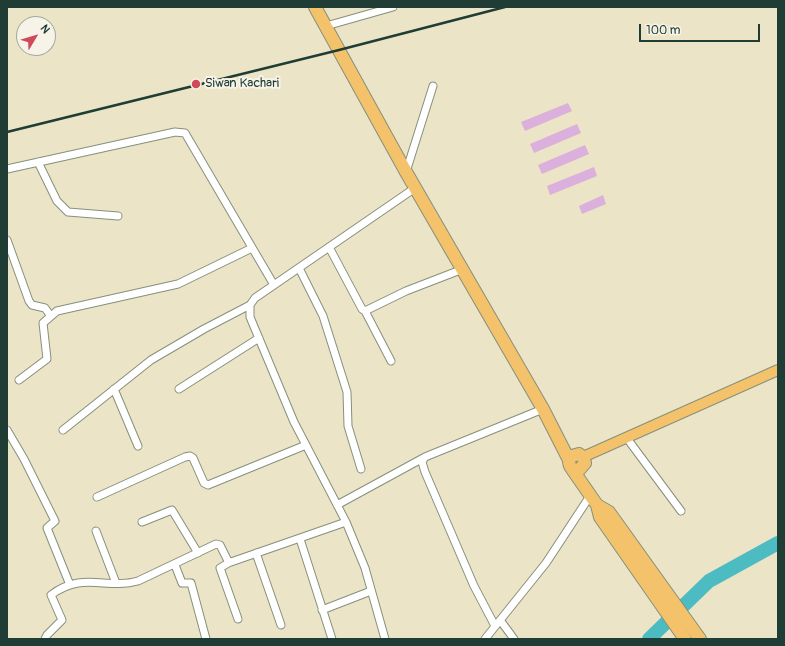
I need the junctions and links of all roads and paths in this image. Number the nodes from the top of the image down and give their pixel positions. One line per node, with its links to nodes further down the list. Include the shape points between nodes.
1 (315, 7): 3 (highway)
2 (393, 7): 3 (street)
3 (326, 26): 7 (highway)
4 (432, 86): 7 (street)
5 (38, 162): 6 (street); 9 (street, via 57,201 68,212); 12 (street, via 181,132 188,136)
6 (7, 169)
7 (406, 172): 8 (highway)
8 (415, 188): 11 (street); 14 (highway)
9 (118, 216)
10 (7, 240): 18 (street, via 29,301 32,305 45,308)
11 (329, 247): 13 (street); 17 (street)
12 (252, 248): 15 (street); 18 (street, via 178,284 69,308)
13 (299, 268): 15 (street); 34 (street, via 322,316 347,392 349,431)
14 (463, 269): 17 (street); 25 (highway)
15 (274, 285): 16 (street, via 255,298)
16 (250, 305): 19 (street, via 250,317); 23 (street, via 151,360)
17 (365, 311): 20 (street)
18 (50, 315): 22 (street, via 43,323 47,359)
19 (259, 338): 24 (street); 29 (street)
20 (391, 361)
21 (778, 370): 28 (main road)
22 (19, 380)
23 (114, 389): 27 (street); 30 (street)
24 (179, 389)
25 (543, 409): 31 (street); 33 (highway)
26 (7, 430): 48 (street, via 55,521 47,528)
27 (63, 430)
28 (626, 438): 32 (main road); 38 (street)
29 (306, 445): 35 (street, via 208,485 204,484 194,458 185,457); 37 (street)
30 (138, 446)
31 (425, 456): 37 (street); 52 (street, via 422,462 425,472 471,579)
32 (583, 457): 33 (highway, via 577,454 572,456)
33 (571, 464): 36 (highway)
34 (361, 469)
35 (97, 496)
36 (594, 500): 52 (street); 60 (highway, via 600,517); 61 (highway, via 609,512)
37 (337, 505): 40 (street)
38 (681, 511)
39 (142, 522): 43 (street, via 172,510)
40 (346, 522): 42 (street); 49 (street, via 365,568)
41 (96, 531): 47 (street)
42 (300, 540): 44 (street); 50 (street)
43 (198, 553): 45 (street, via 218,544); 46 (street)
44 (256, 553): 45 (street); 53 (street)
45 (230, 562): 51 (street, via 220,569)
46 (175, 565): 47 (street, via 138,582); 55 (street, via 182,583 190,582)
47 (116, 582): 48 (street)
48 (70, 585): 54 (street, via 51,594 62,620)
49 (371, 591): 50 (street); 57 (street)
50 (322, 610): 56 (street)
51 (238, 619)
52 (498, 623): 58 (street); 59 (street)
53 (281, 625)
54 (45, 639)
55 (206, 639)
56 (332, 639)
57 (385, 639)
58 (485, 639)
59 (514, 639)
60 (685, 639)
61 (700, 639)

